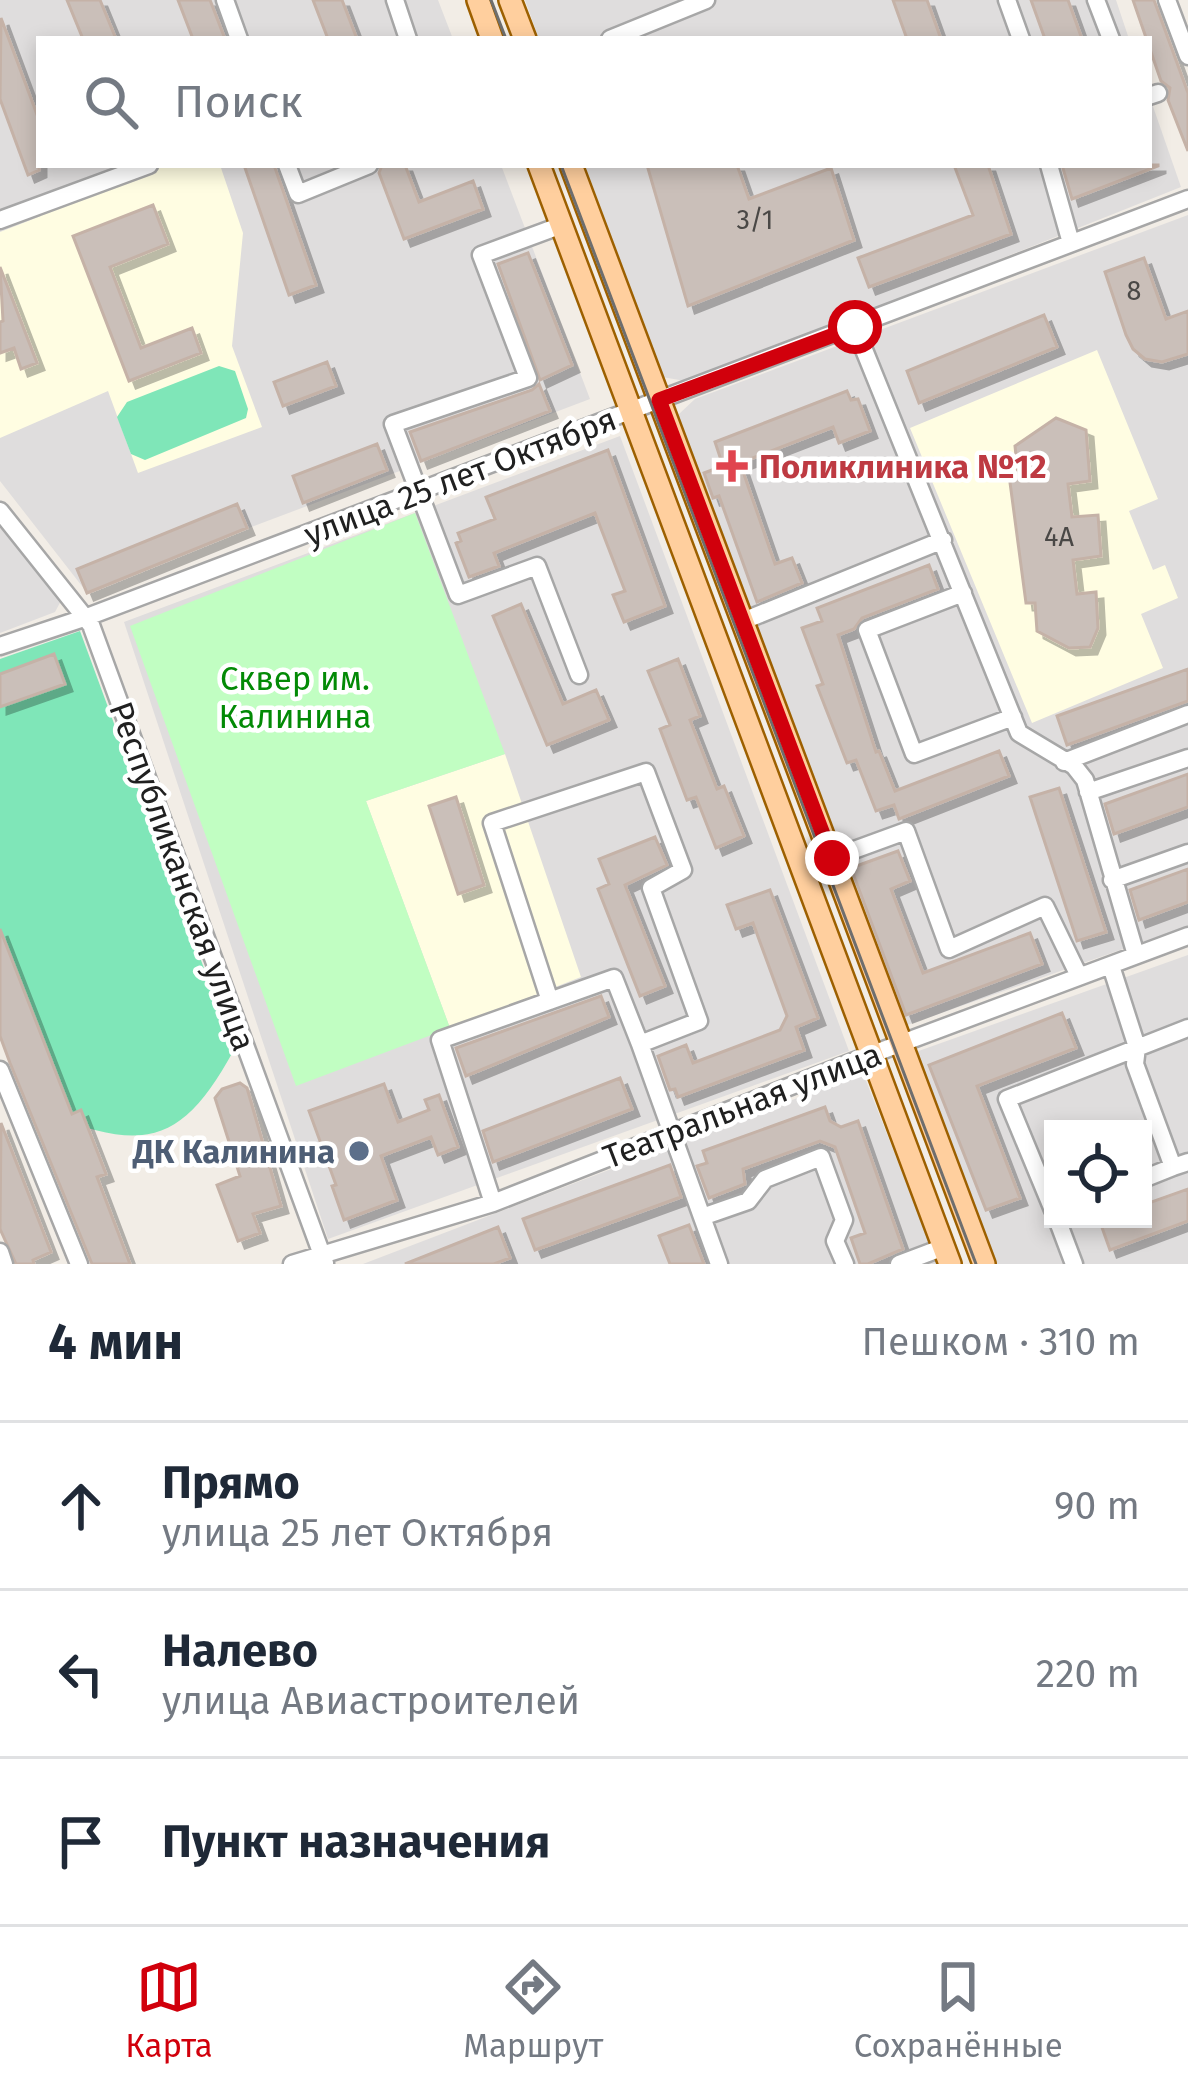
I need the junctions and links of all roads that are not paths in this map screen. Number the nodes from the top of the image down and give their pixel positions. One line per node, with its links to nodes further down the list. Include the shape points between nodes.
1 (225, 0): 9 (street)
2 (394, 0): 10 (street)
3 (478, 0): 11 (main road)
4 (510, 0): 12 (main road)
5 (706, 0): 13 (street)
6 (1007, 0): 14 (street)
7 (1096, 0): 15 (street)
8 (1167, 0): 16 (street)
9 (238, 36)
10 (408, 36)
11 (491, 36)
12 (524, 36)
13 (617, 36)
14 (1020, 36)
15 (1110, 36)
16 (1188, 56)
17 (141, 168): 24 (street)
18 (288, 168): 19 (street, via 298,194)
19 (362, 168)
20 (540, 168): 25 (main road)
21 (573, 168): 28 (main road)
22 (1050, 168): 26 (street)
23 (1188, 199): 26 (street, улица 25 лет Октября)
24 (0, 220)
25 (562, 225): 29 (main road); 30 (street, via 481,254 528,377 393,424)
26 (1071, 243): 27 (street, улица 25 лет Октября)
27 (854, 326): 28 (street, улица 25 лет Октября); 33 (street)
28 (659, 400): 29 (street, улица 25 лет Октября); 37 (main road)
29 (631, 411): 30 (street, улица 25 лет Октября); 57 (main road)
30 (421, 491): 36 (street, улица 25 лет Октября); 39 (street, via 458,595 537,566)
31 (0, 511): 32 (street, Республиканская улица)
32 (22, 537): 34 (street); 36 (street, Республиканская улица)
33 (943, 540): 35 (street); 37 (street)
34 (0, 546)
35 (963, 593): 41 (street); 41 (street, via 867,630 914,754)
36 (88, 617): 38 (street, улица 25 лет Октября); 68 (street, Республиканская улица)
37 (742, 621): 46 (main road)
38 (0, 646)
39 (579, 675)
40 (1188, 714): 43 (street)
41 (1012, 717): 43 (street, via 1019,733)
42 (1188, 758): 44 (street)
43 (1064, 762): 44 (street, via 1075,766)
44 (1088, 792): 47 (street)
45 (1188, 853): 47 (street)
46 (832, 858): 51 (street, via 906,831 949,949 1046,906); 54 (main road)
47 (1112, 880): 49 (street)
48 (1188, 936): 49 (street, Театральная улица)
49 (1136, 955): 50 (street, Театральная улица)
50 (1111, 966): 51 (street, Театральная улица); 56 (street)
51 (1079, 976): 54 (street, Театральная улица)
52 (550, 1001): 55 (street, via 614,978); 55 (street, via 492,823 646,772 683,870 650,888 699,1021); 63 (street, via 440,1040)
53 (1188, 1028): 56 (street)
54 (902, 1043): 57 (street, Театральная улица); 75 (main road)
55 (640, 1045): 59 (street)
56 (1137, 1047): 60 (street, via 1135,1064); 62 (street, via 1007,1099)
57 (870, 1055): 59 (street, Театральная улица); 67 (main road)
58 (0, 1070): 70 (street)
59 (672, 1133): 63 (street, Театральная улица); 64 (street)
60 (1180, 1164): 61 (street)
61 (1152, 1175)
62 (1044, 1188)
63 (493, 1202): 68 (street, Театральная улица)
64 (702, 1217): 72 (street); 73 (street, via 748,1201 765,1179 821,1157 844,1220 836,1240)
65 (1060, 1228): 76 (street)
66 (0, 1252): 69 (street)
67 (947, 1256): 74 (street)
68 (324, 1260): 71 (street, Театральная улица)
69 (4, 1264)
70 (79, 1264)
71 (292, 1264)
72 (719, 1264)
73 (844, 1264)
74 (899, 1264)
75 (984, 1264)
76 (1074, 1264)

